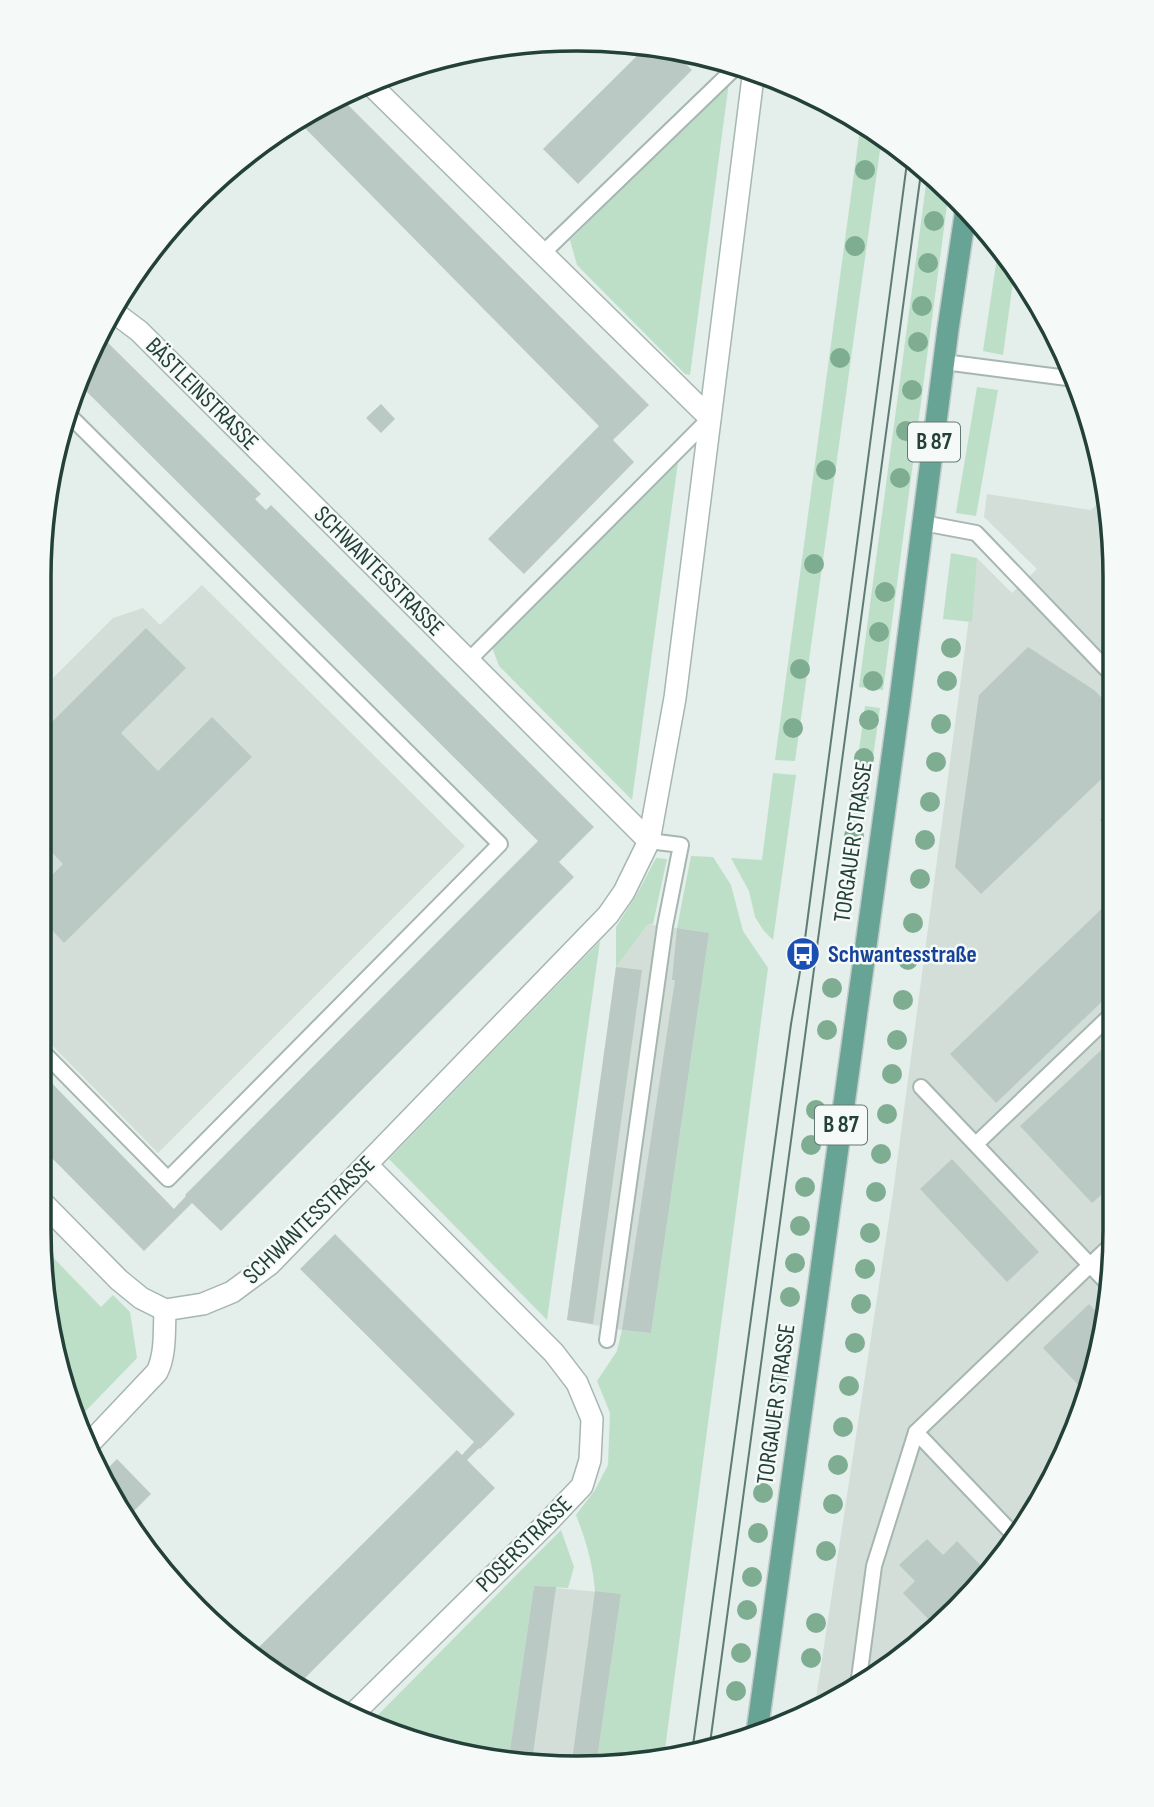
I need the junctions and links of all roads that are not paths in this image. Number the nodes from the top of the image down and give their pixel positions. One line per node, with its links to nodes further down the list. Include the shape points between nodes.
1 (729, 74): 5 (lane)
2 (752, 81): 9 (street, SCHWANTESSTRASSE)
3 (377, 91): 5 (street)
4 (965, 222): 7 (main road, TORGAUER STRASSE / B 87)
5 (542, 254): 9 (street)
6 (120, 316): 11 (street, BÄSTLEINSTRASSE)
7 (944, 362): 8 (lane); 12 (main road, TORGAUER STRASSE / B 87)
8 (1064, 378)
9 (710, 418): 13 (lane); 15 (street, SCHWANTESSTRASSE, via 675,698)
10 (75, 421): 17 (lane, via 500,844 168,1179)
11 (286, 479): 13 (street, SCHWANTESSTRASSE)
12 (923, 523): 14 (lane, via 976,533); 32 (main road, TORGAUER STRASSE / B 87)
13 (469, 660): 15 (street, SCHWANTESSTRASSE)
14 (1103, 666)
15 (649, 841): 20 (street, SCHWANTESSTRASSE, via 608,915); 26 (lane, via 681,845 665,926)
16 (1103, 1023): 19 (lane)
17 (51, 1060)
18 (921, 1087): 19 (lane)
19 (976, 1144): 23 (lane)
20 (367, 1165): 25 (street, SCHWANTESSTRASSE, via 264,1269 232,1292 203,1304); 31 (street, POSERSTRASSE, via 554,1353 577,1383 592,1419 590,1460 582,1486)
21 (51, 1211): 25 (street, via 119,1280)
22 (1102, 1253): 23 (lane)
23 (1090, 1265): 24 (lane); 27 (lane)
24 (1101, 1276)
25 (165, 1310): 28 (street, via 157,1372)
26 (607, 1340)
27 (916, 1432): 29 (lane); 30 (lane, via 874,1566)
28 (94, 1438)
29 (1009, 1530)
30 (860, 1674)
31 (359, 1708)
32 (758, 1723)

